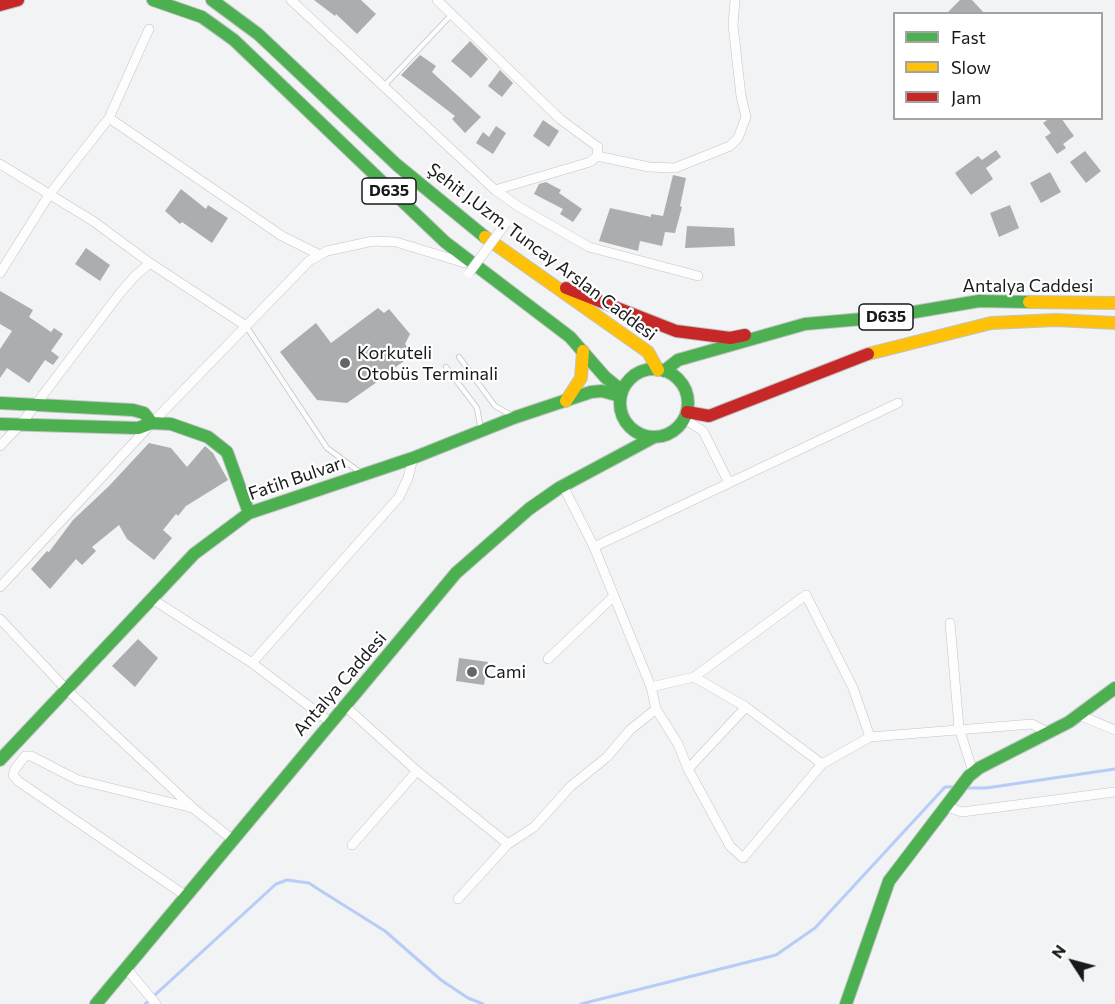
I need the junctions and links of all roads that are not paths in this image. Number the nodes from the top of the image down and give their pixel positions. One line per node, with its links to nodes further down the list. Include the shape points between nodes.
1 (18, 0): 7 (main road)
2 (153, 0): 19 (main road, D635, via 202,17 234,40)
3 (212, 0): 22 (main road, Şehit J.Uzm. Tuncay Arslan Caddesi / D635, via 258,34 397,165 465,222)
4 (291, 0): 10 (street)
5 (437, 0): 8 (street)
6 (735, 0): 12 (street, via 733,25 746,117 738,138 730,146 675,168)
7 (0, 5)
8 (452, 14): 10 (lane); 12 (street, via 560,119 592,140 598,147)
9 (149, 29): 11 (street)
10 (384, 86): 14 (street)
11 (109, 118): 15 (street); 17 (street, via 282,236)
12 (597, 156): 14 (street, via 590,162)
13 (0, 164): 15 (street)
14 (495, 190): 21 (street, via 589,247)
15 (49, 195): 18 (street, via 93,221); 20 (street)
16 (506, 223): 19 (street, bridge)
17 (320, 255): 19 (street, via 373,241 396,242); 26 (street, via 309,261)
18 (150, 263): 26 (street); 35 (street, via 120,293)
19 (475, 271): 27 (main road, D635, via 570,336)
20 (0, 273)
21 (698, 276)
22 (545, 279): 25 (main road, via 676,331 730,338); 30 (main road, Şehit J.Uzm. Tuncay Arslan Caddesi / D635, via 648,352)
23 (1115, 303): 25 (main road, Antalya Caddesi / D635, via 979,301 885,317)
24 (1115, 323): 36 (main road, Antalya Caddesi / D635, via 1056,320 991,323 956,330 860,356 709,416)
25 (804, 325): 30 (main road, Antalya Caddesi / D635, via 678,360)
26 (246, 326): 38 (street); 45 (lane, via 327,448)
27 (583, 351): 31 (main road, D635); 32 (main road, via 581,378)
28 (459, 357): 37 (lane, via 495,406)
29 (446, 367): 41 (lane, via 477,408 480,425)
30 (661, 370): 31 (main road, D635, via 636,374); 36 (main road, D635, via 682,384 688,400)
31 (621, 394): 32 (main road, Fatih Bulvarı, via 602,391); 42 (main road, via 621,413 626,423 638,434)
32 (566, 401): 37 (main road, Fatih Bulvarı)
33 (0, 403): 35 (main road)
34 (897, 403): 46 (street)
35 (33, 405): 38 (main road, via 133,410 144,413); 40 (street)
36 (685, 415): 42 (main road, via 670,433); 46 (street, via 703,431)
37 (516, 417): 41 (main road, Fatih Bulvarı)
38 (152, 423): 40 (main road, via 138,428); 48 (main road, via 171,424 208,437 227,452); 50 (street)
39 (0, 424): 40 (main road)
40 (21, 424): 43 (street)
41 (476, 434): 44 (main road, Fatih Bulvarı)
42 (654, 437): 47 (main road, Antalya Caddesi)
43 (0, 446)
44 (412, 458): 45 (main road, Fatih Bulvarı); 56 (street, via 399,497)
45 (363, 474): 48 (main road, Fatih Bulvarı)
46 (729, 483): 49 (street)
47 (563, 486): 49 (street); 61 (main road, Antalya Caddesi, via 529,509 456,573)
48 (249, 513): 52 (main road, Fatih Bulvarı, via 194,554)
49 (594, 547): 51 (street)
50 (0, 587)
51 (614, 596): 55 (street); 58 (street)
52 (152, 599): 56 (street); 60 (main road, Fatih Bulvarı)
53 (0, 619): 60 (street)
54 (950, 623): 66 (street)
55 (548, 660)
56 (252, 663): 65 (street)
57 (694, 677): 58 (street); 62 (street); 69 (street, via 806,594 854,688)
58 (651, 687): 63 (street)
59 (1115, 688): 64 (main road)
60 (66, 690): 70 (main road, Fatih Bulvarı); 79 (street)
61 (345, 706): 65 (main road, Antalya Caddesi); 75 (street)
62 (746, 707): 73 (street); 74 (street)
63 (656, 709): 74 (street); 81 (street, via 630,730 607,757 583,774 534,827)
64 (1079, 715): 67 (street); 68 (main road)
65 (330, 722): 80 (main road, Antalya Caddesi)
66 (959, 728): 68 (street, via 1032,724); 69 (street); 76 (street)
67 (1115, 730)
68 (1049, 733): 76 (main road)
69 (870, 737): 73 (street)
70 (18, 740): 71 (street); 72 (main road, Fatih Bulvarı)
71 (31, 756): 79 (street, via 78,780); 83 (street, via 25,756 15,769 13,775 18,781)
72 (0, 760)
73 (822, 764): 74 (street, via 744,858 730,846)
74 (688, 769)
75 (417, 771): 81 (street); 82 (street)
76 (971, 774): 78 (main road)
77 (1115, 792): 78 (street, via 962,812)
78 (949, 805): 88 (main road, via 889,881)
79 (193, 808): 80 (street)
80 (233, 840): 83 (main road, Antalya Caddesi)
81 (508, 844): 84 (street)
82 (352, 845)
83 (186, 896): 85 (main road, Antalya Caddesi)
84 (458, 899)
85 (126, 968): 86 (main road, Antalya Caddesi); 87 (street)
86 (96, 1004)
87 (156, 1004)
88 (846, 1004)

